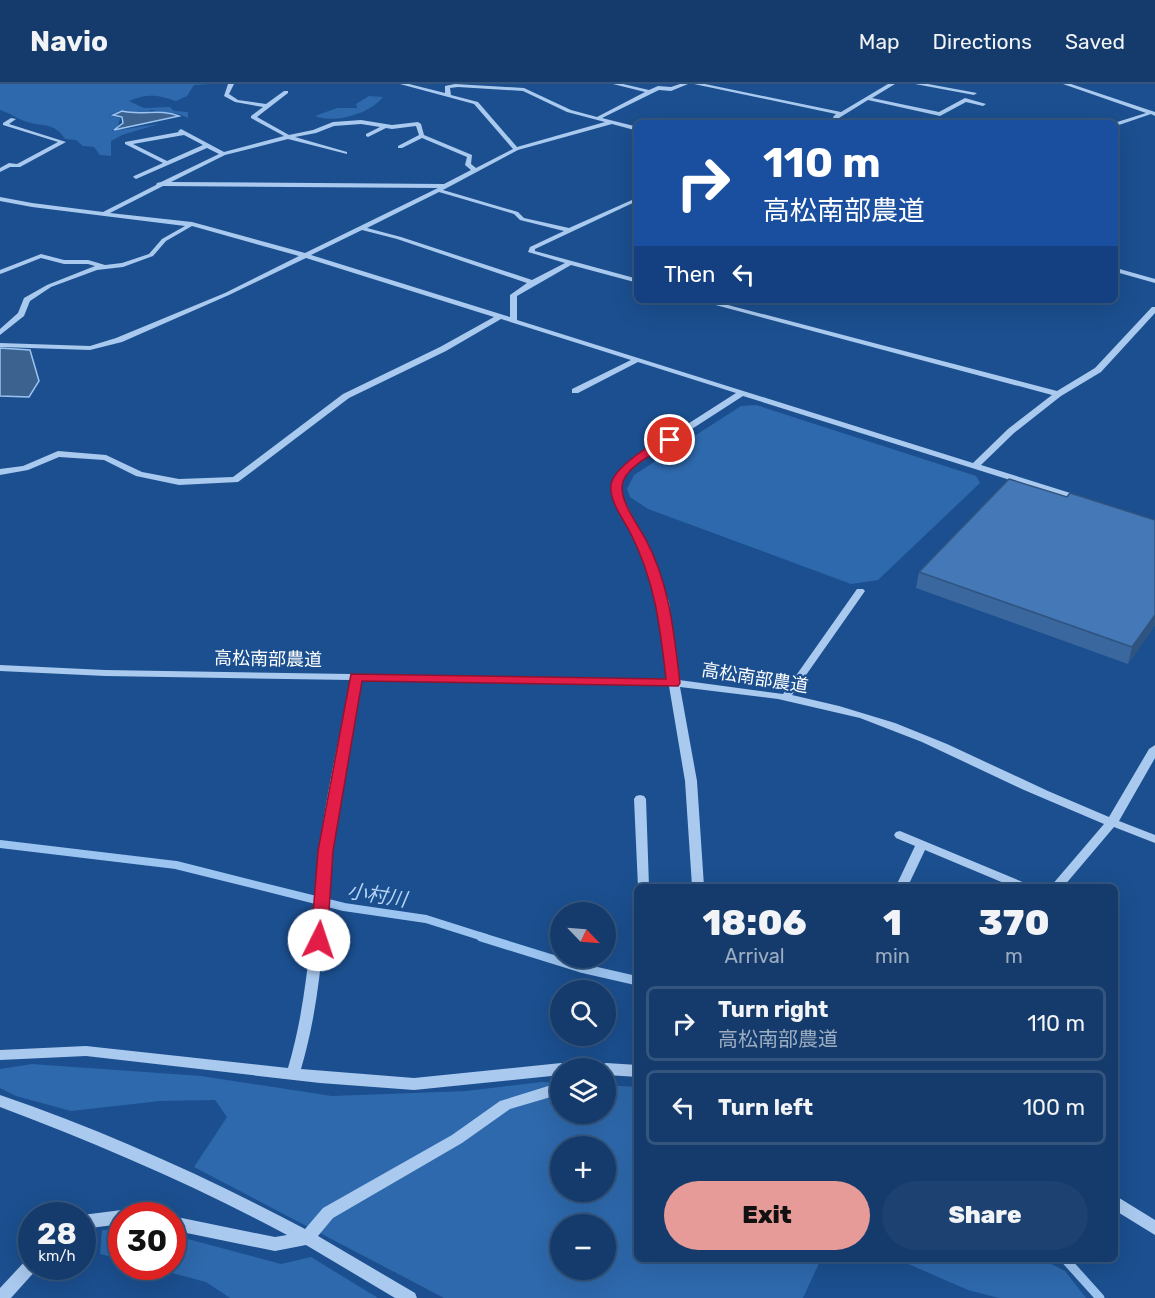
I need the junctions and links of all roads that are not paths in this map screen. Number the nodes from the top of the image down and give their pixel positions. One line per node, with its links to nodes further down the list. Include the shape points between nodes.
1 (231, 84): 15 (street, via 226,95)
2 (403, 84): 12 (street)
3 (616, 84): 10 (street)
4 (685, 84): 10 (street)
5 (697, 84): 16 (street)
6 (892, 84): 13 (street)
7 (918, 84): 11 (street)
8 (1066, 84): 17 (street)
9 (286, 92): 15 (street)
10 (650, 92): 18 (street)
11 (974, 93)
12 (448, 95): 18 (street, via 447,87 458,85 506,87); 30 (street, via 484,109)
13 (870, 99): 14 (street, via 940,114 965,100); 16 (street)
14 (983, 104)
15 (267, 106): 27 (street, via 253,117)
16 (842, 114): 20 (street)
17 (1153, 114): 22 (street)
18 (598, 118): 21 (street)
19 (13, 119): 34 (street, via 5,124 63,142 18,166)
20 (837, 120)
21 (612, 122): 24 (street); 30 (street)
22 (1118, 123)
23 (385, 126): 25 (street); 26 (street, via 418,124); 27 (street, via 361,122 333,124)
24 (634, 128)
25 (368, 135)
26 (422, 135): 29 (street); 35 (street, via 470,156 468,165)
27 (289, 137): 31 (street); 32 (street)
28 (208, 145): 32 (street); 33 (street); 33 (street, via 183,132 127,143)
29 (400, 147)
30 (516, 148): 35 (street)
31 (345, 153)
32 (223, 154): 37 (street)
33 (167, 163): 36 (street)
34 (0, 170)
35 (476, 171): 38 (street)
36 (136, 177)
37 (159, 184): 38 (street); 42 (street)
38 (445, 186): 39 (street)
39 (438, 190): 44 (street); 45 (street, via 516,213 522,219)
40 (1, 200): 42 (street)
41 (634, 201): 45 (street)
42 (106, 212): 43 (street)
43 (192, 224): 46 (street); 48 (street, via 164,240 151,255)
44 (360, 228): 46 (street); 53 (street)
45 (568, 230): 47 (street, via 531,252)
46 (304, 255): 56 (street); 59 (street, via 227,294 119,340 90,348)
47 (568, 264): 51 (street); 53 (street)
48 (104, 267): 50 (street, via 41,256); 58 (street, via 75,275 33,295 21,314)
49 (1118, 271): 52 (street)
50 (1, 273)
51 (634, 280)
52 (1155, 281)
53 (530, 282): 57 (street, via 514,295)
54 (712, 303): 63 (street)
55 (1155, 309): 63 (street, via 1098,370)
56 (499, 317): 57 (street); 65 (street, via 346,396 235,480 179,482 139,474 106,458 58,454 25,468)
57 (513, 322): 60 (street)
58 (0, 333)
59 (0, 345)
60 (637, 360): 61 (street); 62 (street)
61 (575, 391)
62 (742, 393): 64 (street); 70 (street, via 633,463 616,485 664,602)
63 (1058, 394): 64 (street)
64 (975, 466): 66 (street)
65 (0, 472)
66 (1088, 501)
67 (860, 591): 71 (street)
68 (0, 668): 69 (street, 高松南部農道)
69 (356, 677): 70 (street, 高松南部農道); 87 (street, via 326,851 305,1038)
70 (674, 683): 71 (street, 高松南部農道); 79 (street, via 691,781)
71 (786, 697): 74 (street, 高松南部農道, via 889,724 958,751)
72 (1155, 749): 74 (street)
73 (640, 798): 78 (street)
74 (1112, 822): 76 (street, 高松南部農道); 82 (street)
75 (900, 835): 77 (street)
76 (1155, 839)
77 (922, 845): 80 (street); 81 (street)
78 (643, 884)
79 (699, 884)
80 (903, 884)
81 (1016, 884)
82 (1059, 884)
83 (0, 1055): 87 (street, via 86,1051)
84 (550, 1070): 87 (street, via 414,1084)
85 (616, 1070): 86 (street)
86 (634, 1071)
87 (293, 1074)
88 (550, 1091): 93 (street, via 505,1105 457,1139 328,1213)
89 (0, 1101): 93 (street, via 156,1163)
90 (1118, 1204): 92 (street)
91 (186, 1226): 93 (street, via 275,1244)
92 (1155, 1228)
93 (307, 1238): 96 (street)
94 (18, 1279): 95 (street)
95 (1, 1298)
96 (409, 1298)

